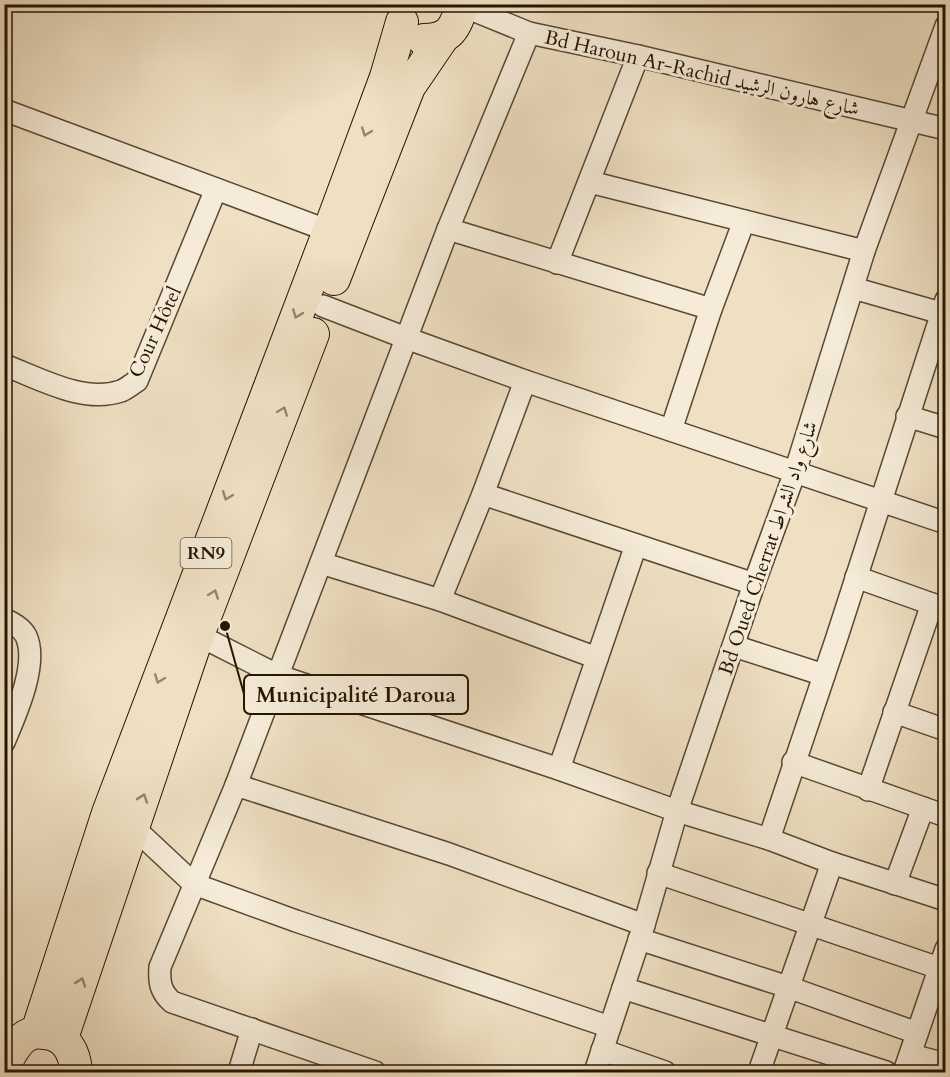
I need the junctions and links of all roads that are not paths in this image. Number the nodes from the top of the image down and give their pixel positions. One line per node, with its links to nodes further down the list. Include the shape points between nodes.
1 (463, 5): 3 (street, Bd Haroun Ar-Rachid شارع هارون الرشيد); 5 (highway, RN9, via 451,31)
2 (401, 13): 5 (highway, RN9, via 415,36 424,40); 14 (highway, RN9, one-way to 14, via 386,77)
3 (529, 33): 6 (street, Bd Haroun Ar-Rachid شارع هارون الرشيد); 13 (street)
4 (944, 35): 8 (street, Bd Oued Cherrat شارع واد الشراط)
5 (443, 37): 18 (highway, RN9, via 409,87)
6 (638, 56): 8 (street, Bd Haroun Ar-Rachid شارع هارون الرشيد); 10 (street)
7 (4, 110): 11 (street)
8 (911, 122): 9 (street, Bd Haroun Ar-Rachid شارع هارون الرشيد); 15 (street, Bd Oued Cherrat شارع واد الشراط)
9 (945, 129)
10 (590, 182): 12 (street); 16 (street)
11 (216, 189): 14 (street); 22 (street, Cour Hôtel, via 137,381 122,391 89,394)
12 (744, 221): 15 (street); 20 (street)
13 (448, 229): 16 (street); 21 (street)
14 (329, 231): 68 (highway, RN9, one-way to 68, via 108,813)
15 (864, 251): 17 (street, Bd Oued Cherrat شارع واد الشراط)
16 (557, 263): 20 (street)
17 (853, 288): 19 (street); 27 (street, Bd Oued Cherrat شارع واد الشراط)
18 (323, 306): 21 (street); 38 (highway, RN9, one-way to 18)
19 (943, 306): 24 (street)
20 (711, 309): 26 (street)
21 (406, 338): 23 (street); 32 (street)
22 (4, 365)
23 (525, 381): 26 (street); 28 (street)
24 (907, 416): 25 (street); 29 (street)
25 (945, 428)
26 (671, 430): 27 (street)
27 (795, 472): 29 (street); 34 (street, Bd Oued Cherrat شارع واد الشراط)
28 (483, 495): 31 (street); 35 (street)
29 (881, 502): 30 (street); 33 (street)
30 (945, 523)
31 (636, 545): 34 (street); 40 (street)
32 (321, 563): 35 (street); 42 (street)
33 (855, 577): 36 (street); 41 (street)
34 (754, 584): 39 (street, Bd Oued Cherrat شارع واد الشراط)
35 (440, 600): 40 (street)
36 (939, 606): 43 (street)
37 (4, 619): 45 (street, via 16,624 26,636 29,652 18,710)
38 (198, 635): 42 (street); 53 (highway, RN9, one-way to 38)
39 (735, 646): 41 (street); 51 (street, Bd Oued Cherrat شارع واد الشراط)
40 (597, 658): 47 (street)
41 (824, 675): 46 (street)
42 (279, 676): 47 (street); 48 (street)
43 (894, 712): 44 (street); 49 (street)
44 (945, 730)
45 (4, 742)
46 (793, 762): 49 (street); 54 (street)
47 (559, 769): 51 (street)
48 (236, 786): 57 (street); 61 (street, via 449,854)
49 (868, 789): 50 (street)
50 (923, 808): 52 (street); 58 (street)
51 (677, 811): 54 (street); 56 (street, Bd Oued Cherrat شارع واد الشراط)
52 (945, 816)
53 (133, 827): 57 (street); 68 (highway, RN9, one-way to 53)
54 (769, 839): 55 (street)
55 (832, 863): 58 (street); 60 (street)
56 (658, 873): 60 (street); 61 (street, Bd Oued Cherrat شارع واد الشراط)
57 (194, 884): 65 (street); 66 (street, via 160,967 159,985 172,1002)
58 (894, 884): 59 (street)
59 (945, 900)
60 (812, 926): 62 (street); 63 (street)
61 (642, 932): 63 (street); 64 (street, Bd Oued Cherrat شارع واد الشراط)
62 (941, 970): 67 (street)
63 (788, 987): 67 (street); 69 (street)
64 (623, 988): 65 (street, Bd Oued Cherrat شارع واد الشراط); 69 (street)
65 (610, 1028): 70 (street, Bd Oued Cherrat شارع واد الشراط)
66 (252, 1029): 73 (street); 76 (street)
67 (917, 1033): 71 (street)
68 (50, 1035): 74 (highway, via 27,1036 17,1043); 75 (highway, via 73,1052)
69 (771, 1036): 80 (street); 81 (street)
70 (602, 1050): 78 (street, Bd Oued Cherrat شارع واد الشراط); 79 (street)
71 (908, 1064): 72 (street)
72 (945, 1064)
73 (328, 1065): 77 (street)
74 (4, 1067)
75 (76, 1072)
76 (239, 1072)
77 (375, 1072)
78 (595, 1072)
79 (664, 1072)
80 (759, 1072)
81 (886, 1072)

